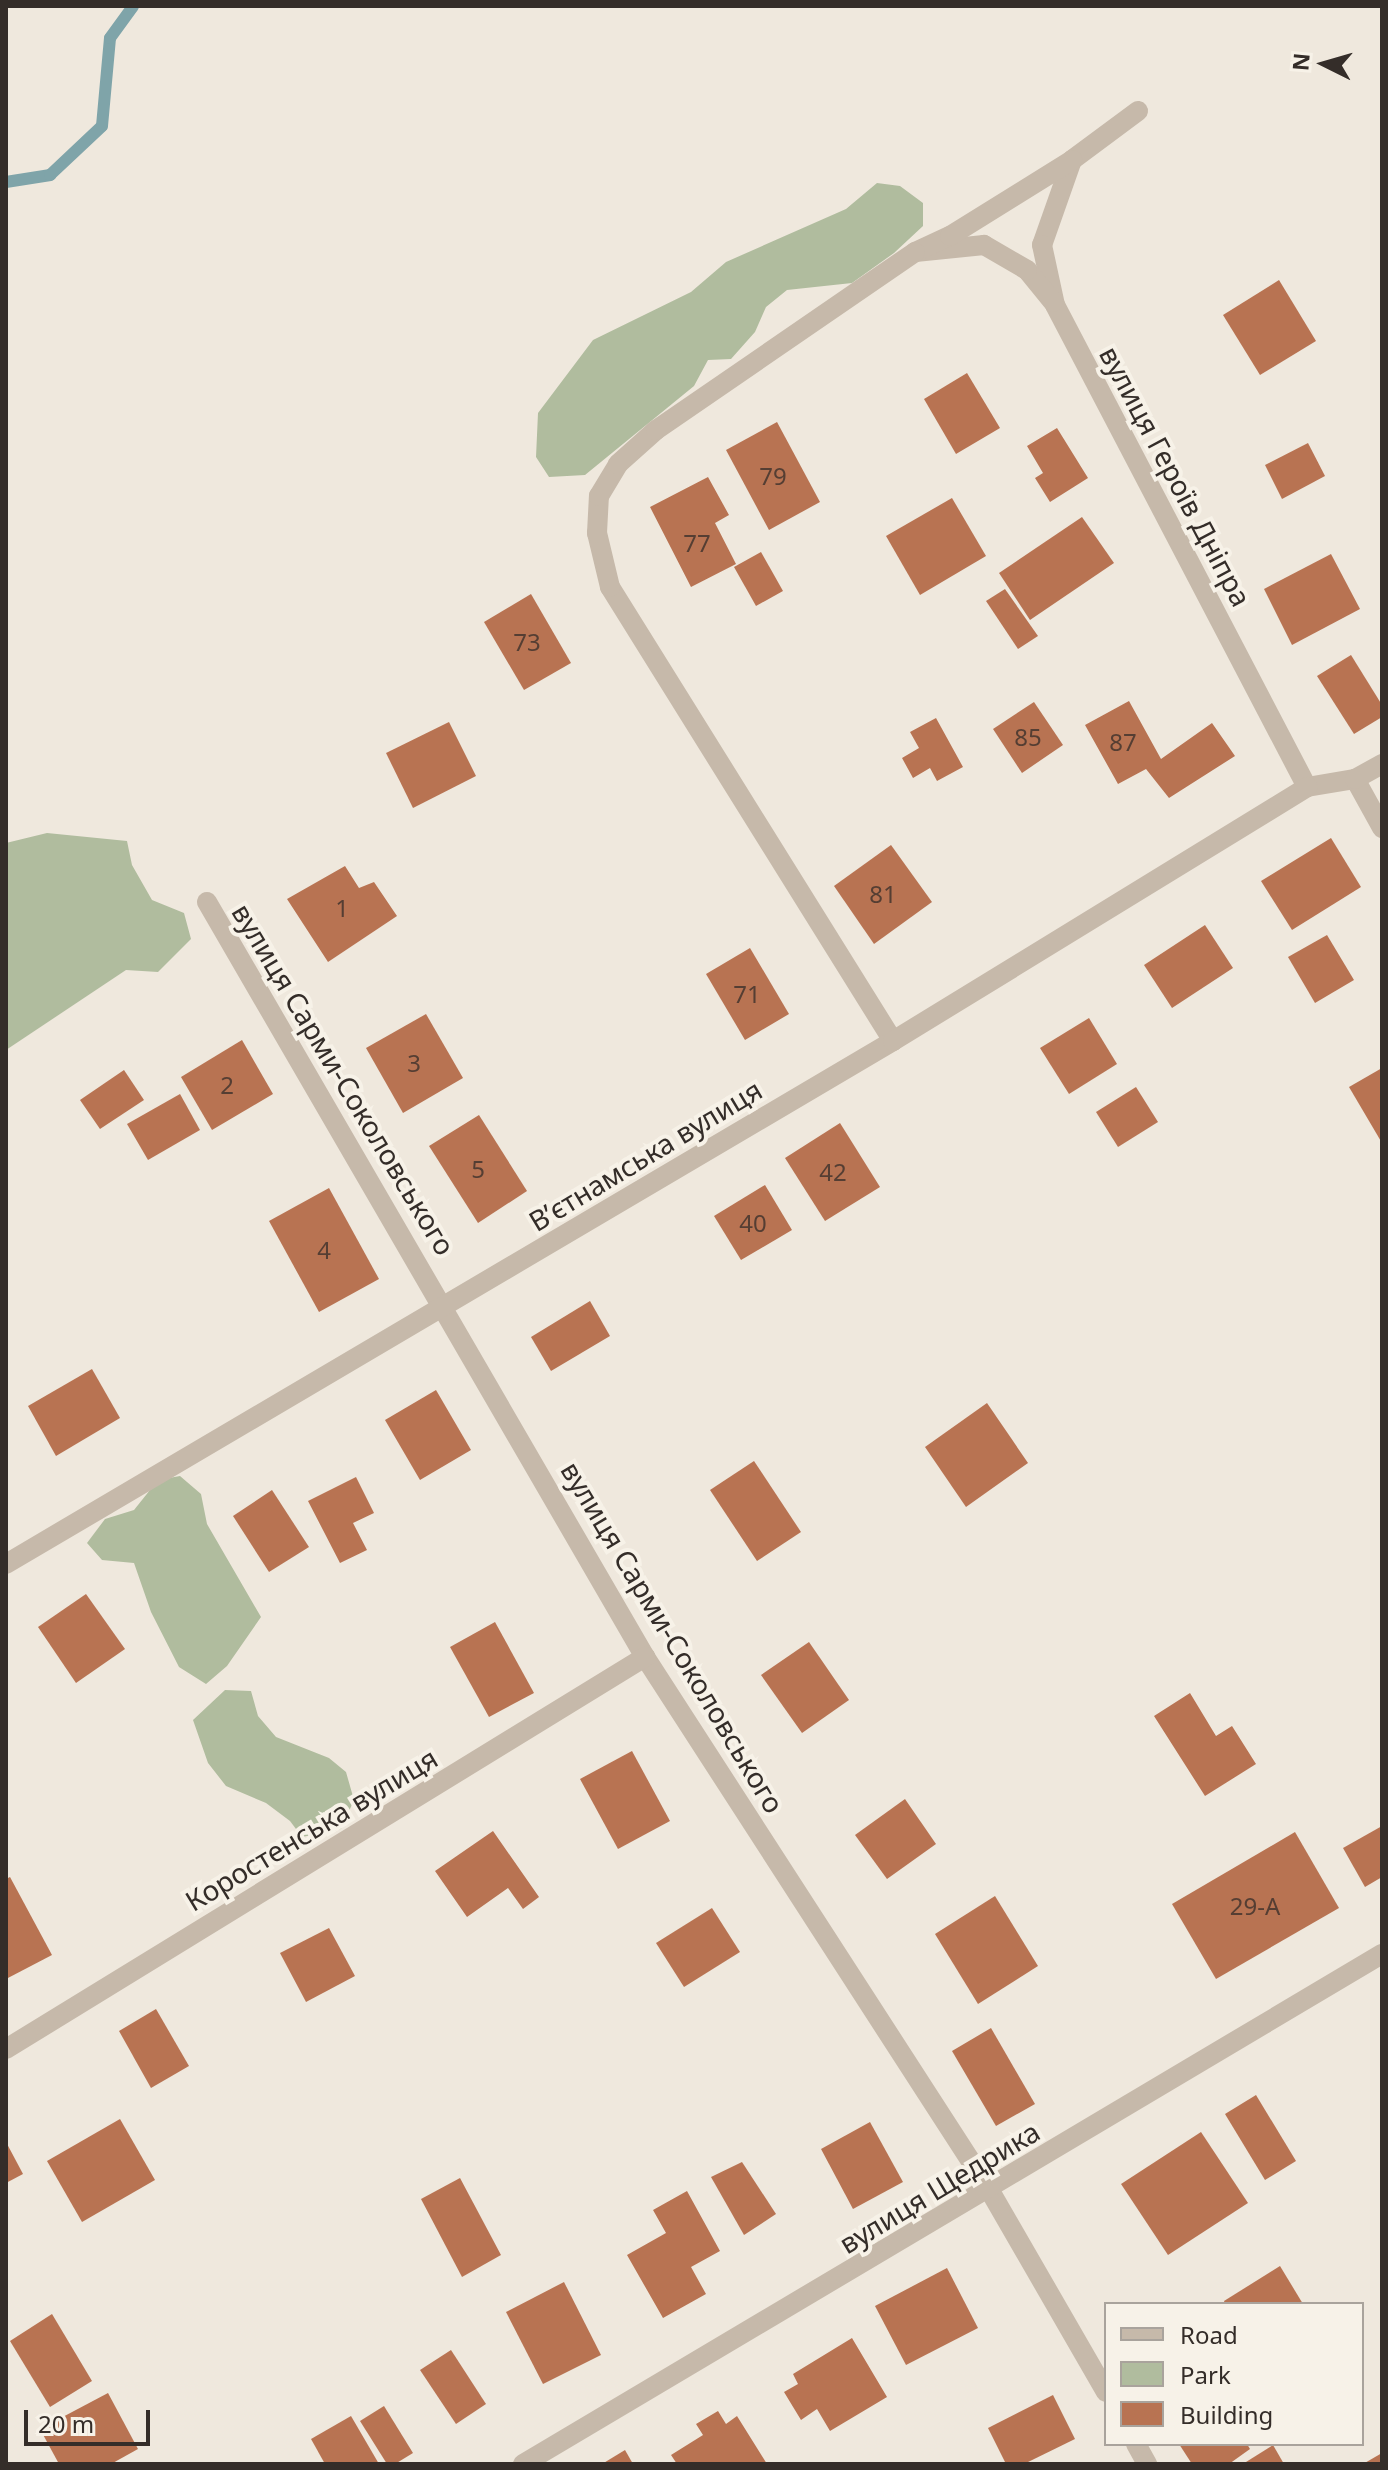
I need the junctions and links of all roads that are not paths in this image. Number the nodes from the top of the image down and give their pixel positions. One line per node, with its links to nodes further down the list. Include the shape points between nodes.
1 (1138, 111): 2 (street)
2 (1072, 160): 3 (street); 4 (street, вулиця Героїв Дніпра, via 1042,245)
3 (915, 252): 4 (street, via 984,245 1027,270); 10 (street, via 656,430 618,464 599,496 597,533 610,587)
4 (1055, 305): 7 (street, вулиця Героїв Дніпра)
5 (1382, 764): 6 (street)
6 (1355, 779): 7 (street); 8 (street)
7 (1307, 787): 10 (street, Вʼєтнамська вулиця)
8 (1382, 828)
9 (207, 902): 11 (street, вулиця Сарми-Соколовського)
10 (893, 1041): 11 (street, Вʼєтнамська вулиця)
11 (445, 1305): 12 (street, Вʼєтнамська вулиця); 13 (street, вулиця Сарми-Соколовського)
12 (6, 1564)
13 (645, 1657): 15 (street, Коростенська вулиця); 16 (street, вулиця Сарми-Соколовського)
14 (1382, 1954): 16 (street, вулиця Щедрика)
15 (6, 2049)
16 (990, 2191): 17 (street, вулиця Сарми-Соколовського); 19 (street, вулиця Щедрика)
17 (1104, 2389)
18 (1137, 2446): 20 (street)
19 (523, 2464)
20 (1147, 2464)

